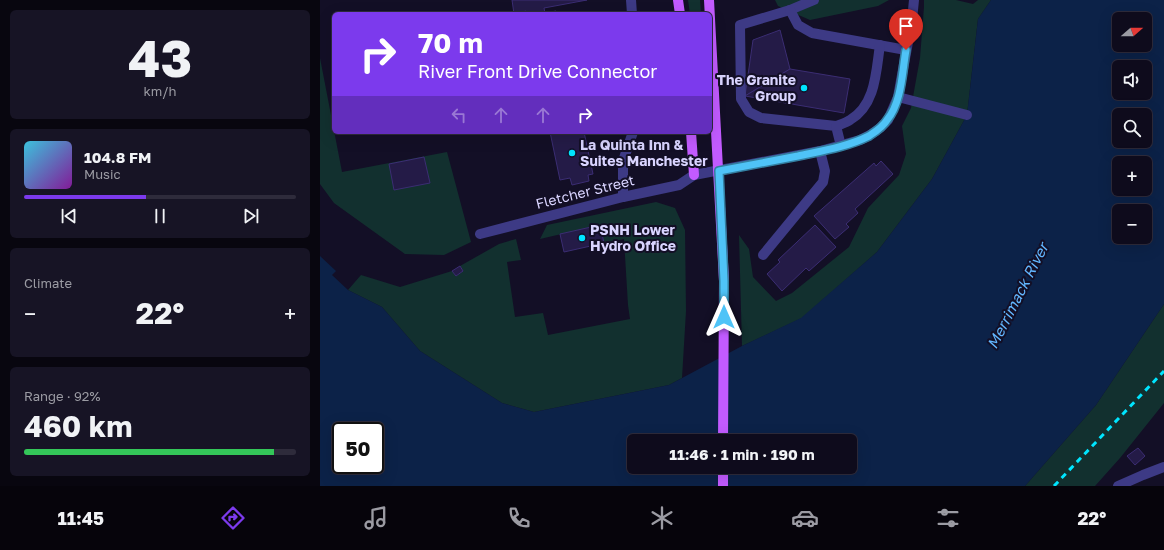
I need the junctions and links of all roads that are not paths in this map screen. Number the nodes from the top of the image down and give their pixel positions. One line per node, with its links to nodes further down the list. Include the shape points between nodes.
1 (631, 0): 7 (street)
2 (678, 0): 8 (main road)
3 (709, 0): 9 (main road)
4 (814, 0): 6 (street)
5 (914, 0): 11 (street, Fletcher Street)
6 (790, 10): 10 (street, via 798,25 812,33); 15 (street, via 740,25 741,99 749,112 761,118)
7 (632, 12)
8 (680, 12)
9 (710, 12)
10 (880, 45): 11 (street); 15 (street, via 872,94 867,104 850,120)
11 (906, 50): 13 (street, Fletcher Street)
12 (712, 51): 20 (main road)
13 (898, 97): 14 (street); 18 (street, Fletcher Street, via 888,120 880,128 870,135)
14 (967, 115)
15 (836, 126): 18 (street)
16 (632, 134): 22 (street, via 624,161)
17 (691, 134): 21 (main road)
18 (841, 146): 19 (street, Fletcher Street)
19 (820, 151): 20 (street, Fletcher Street); 24 (street, via 825,171 823,182)
20 (719, 171): 21 (street, Fletcher Street); 25 (main road, via 724,281)
21 (694, 175): 22 (street, Fletcher Street, via 679,184)
22 (623, 197): 23 (street, Fletcher Street)
23 (480, 234)
24 (763, 255)
25 (723, 434)
26 (1164, 467): 29 (street)
27 (723, 474): 28 (main road)
28 (723, 486)
29 (1118, 486)

